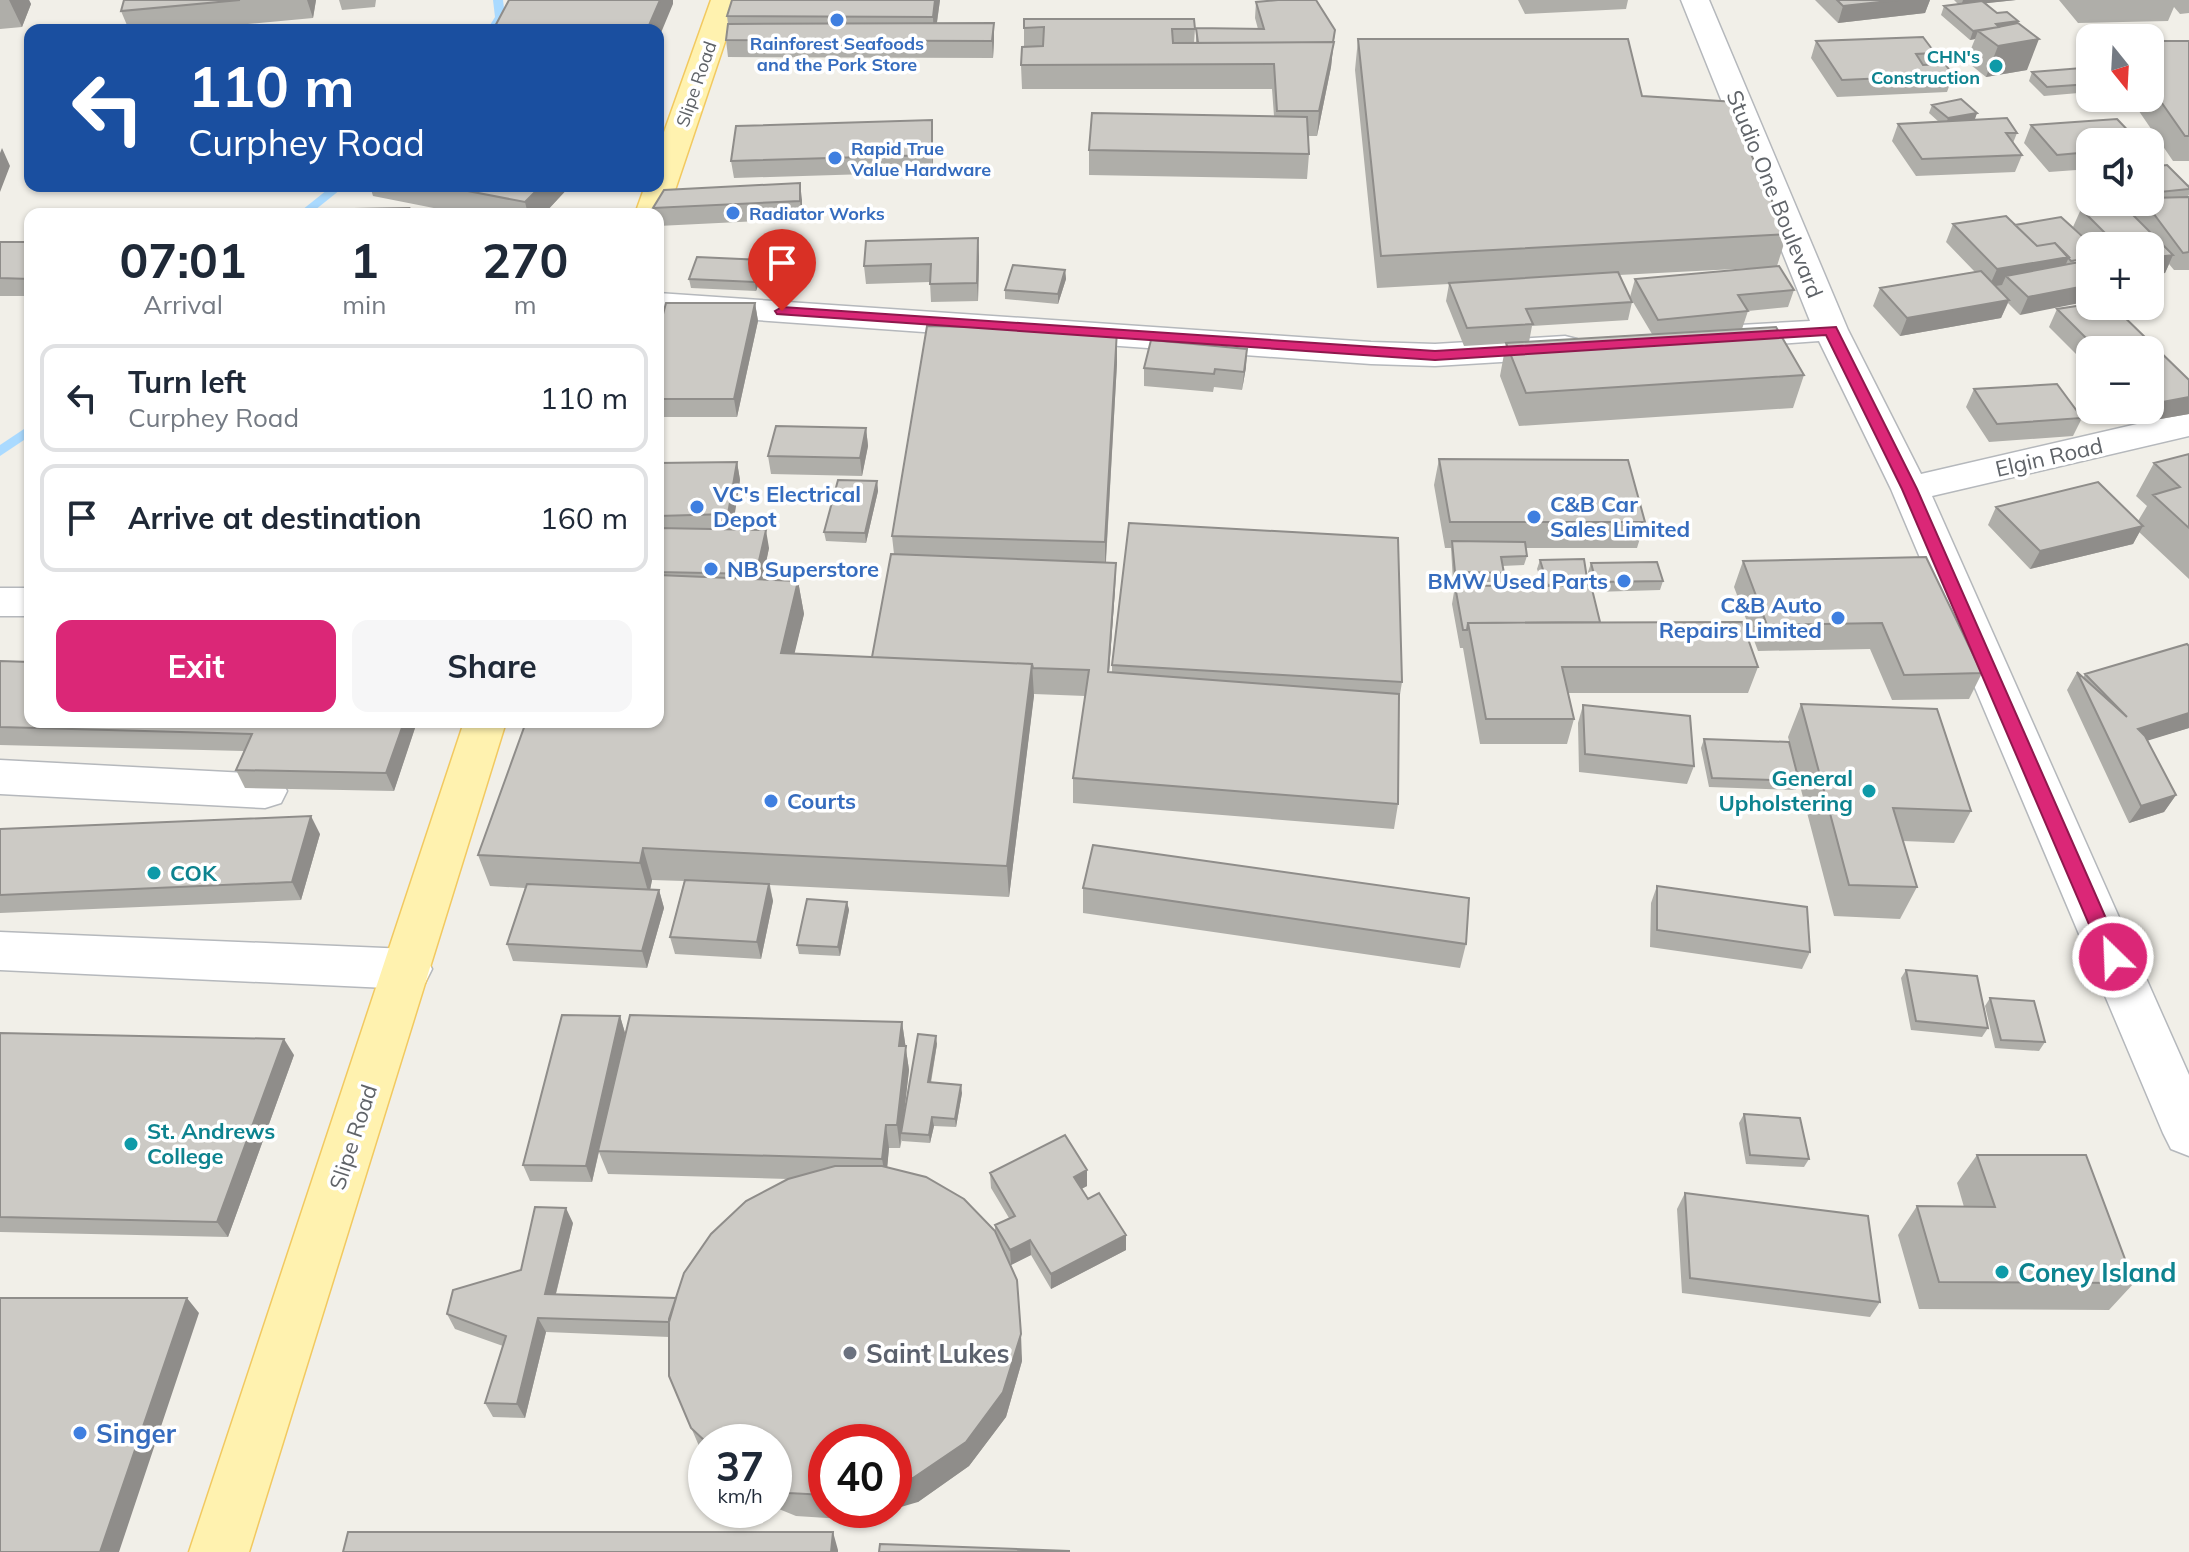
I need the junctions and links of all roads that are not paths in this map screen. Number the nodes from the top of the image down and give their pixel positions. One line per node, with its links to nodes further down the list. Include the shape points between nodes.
1 (725, 0): 3 (main road, Slipe Road)
2 (1695, 0): 5 (street, Studio One Boulevard)
3 (664, 176)
4 (664, 303): 7 (street, via 1371,353 1435,355)
5 (1831, 330): 6 (street); 9 (street, Studio One Boulevard)
6 (1689, 339)
7 (1593, 345)
8 (2189, 424): 9 (street, Elgin Road)
9 (1910, 489): 17 (street, Studio One Boulevard)
10 (0, 602): 11 (street)
11 (24, 602)
12 (483, 728): 16 (main road, Slipe Road)
13 (0, 777): 14 (street)
14 (265, 791)
15 (0, 951): 16 (street)
16 (408, 969): 18 (main road, Slipe Road)
17 (2189, 1133)
18 (219, 1552)

